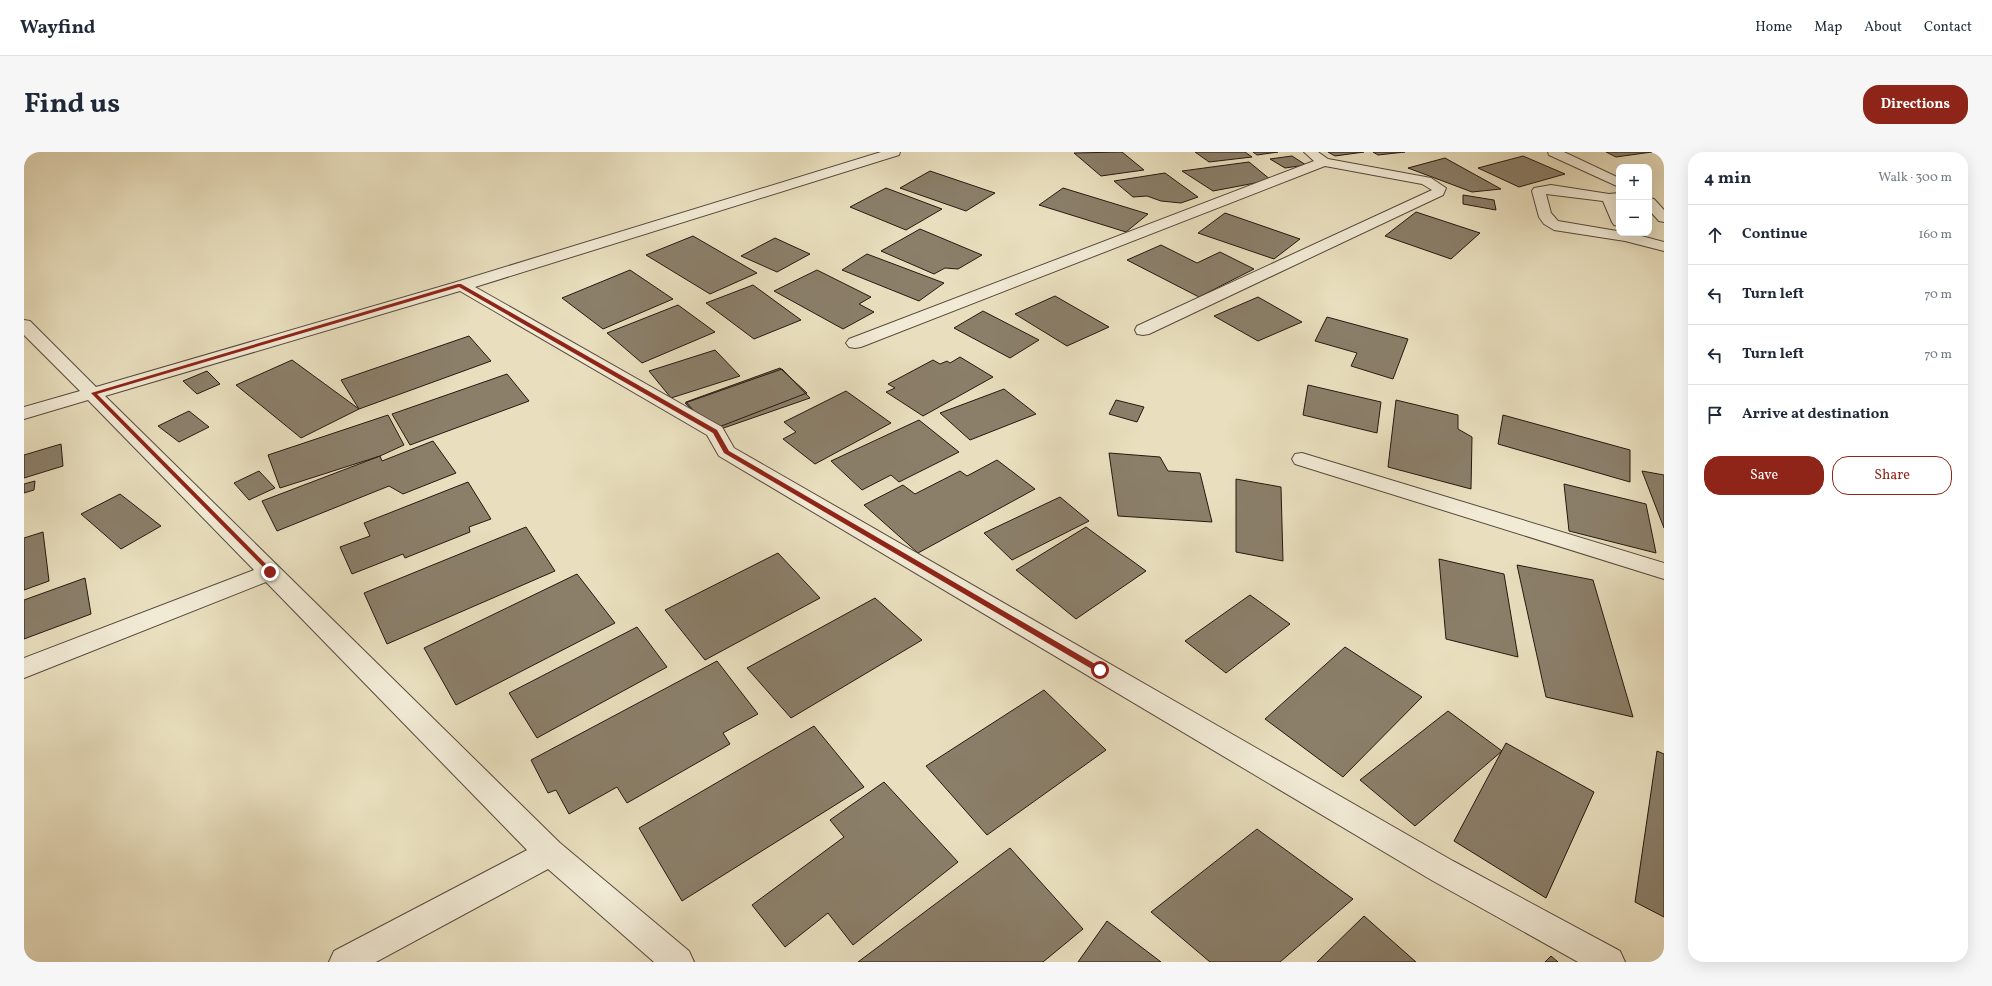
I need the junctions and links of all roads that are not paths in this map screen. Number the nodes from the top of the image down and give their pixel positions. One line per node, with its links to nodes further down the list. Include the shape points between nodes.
1 (894, 152): 14 (street)
2 (1310, 152): 4 (street)
3 (1554, 152): 5 (street)
4 (1324, 162): 16 (street, via 1426,180 1439,188 1438,192); 17 (street)
5 (1616, 182)
6 (1614, 198): 11 (street, via 1551,189 1539,191 1546,220 1551,224)
7 (1652, 198): 8 (street)
8 (1664, 203)
9 (1652, 205): 10 (street)
10 (1664, 218)
11 (1616, 234)
12 (1627, 236): 13 (street)
13 (1664, 247)
14 (460, 285): 18 (street); 27 (street, via 716,431 726,452 1443,871)
15 (24, 325): 18 (street)
16 (1143, 330)
17 (855, 344)
18 (94, 393): 19 (street); 22 (street)
19 (24, 413)
20 (1302, 458): 21 (street)
21 (1664, 571)
22 (270, 572): 23 (street); 24 (street)
23 (24, 668)
24 (550, 853): 25 (street); 26 (street)
25 (345, 962)
26 (678, 962)
27 (1609, 962)

